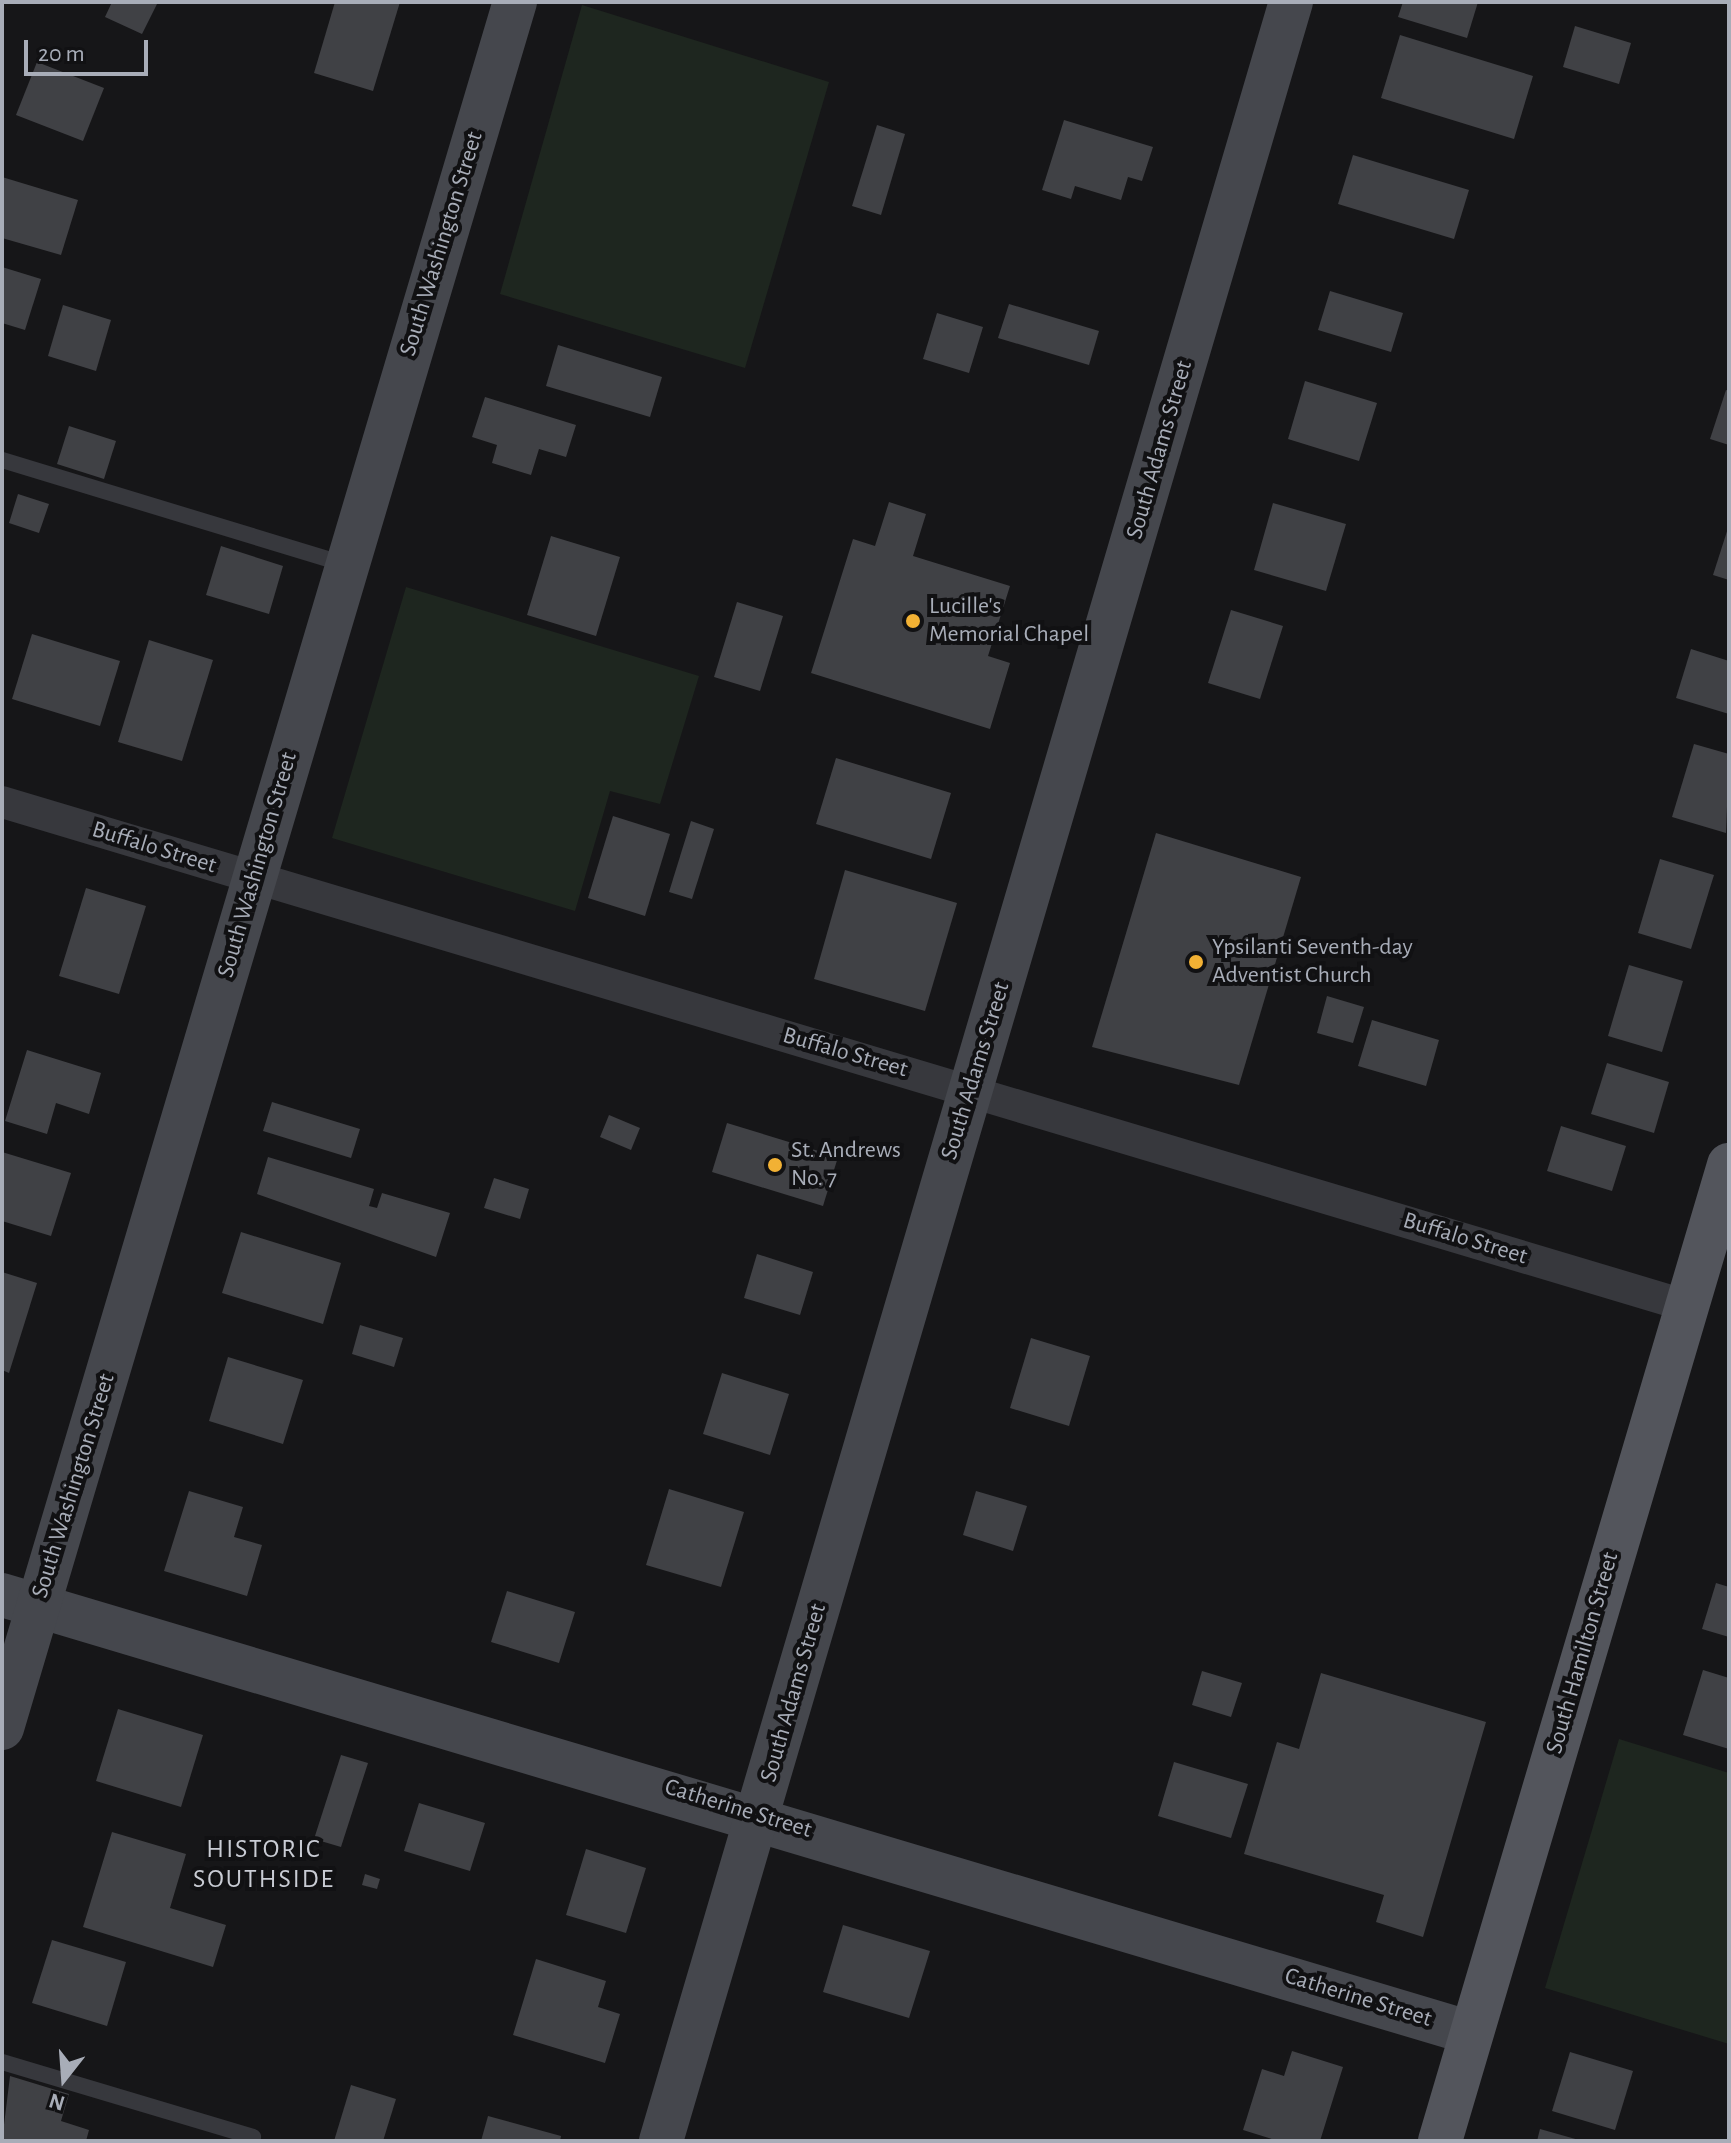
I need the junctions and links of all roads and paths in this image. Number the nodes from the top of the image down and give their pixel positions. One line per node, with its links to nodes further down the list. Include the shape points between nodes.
1 (515, 2): 4 (street, South Washington Street)
2 (1291, 2): 7 (street, South Adams Street)
3 (2, 460): 4 (lane)
4 (347, 564): 6 (street, South Washington Street)
5 (2, 802): 6 (street, Buffalo Street)
6 (254, 878): 7 (street, Buffalo Street); 10 (street, South Washington Street)
7 (971, 1090): 9 (street, Buffalo Street); 12 (street, South Adams Street)
8 (1729, 1165): 9 (main road, South Hamilton Street)
9 (1687, 1306): 13 (main road, South Hamilton Street)
10 (20, 1600): 11 (street, South Washington Street); 12 (street, Catherine Street)
11 (2, 1728)
12 (759, 1815): 13 (street, Catherine Street); 16 (street, South Adams Street)
13 (1471, 2033): 17 (main road, South Hamilton Street)
14 (2, 2062): 15 (lane)
15 (253, 2137)
16 (661, 2141)
17 (1440, 2141)

